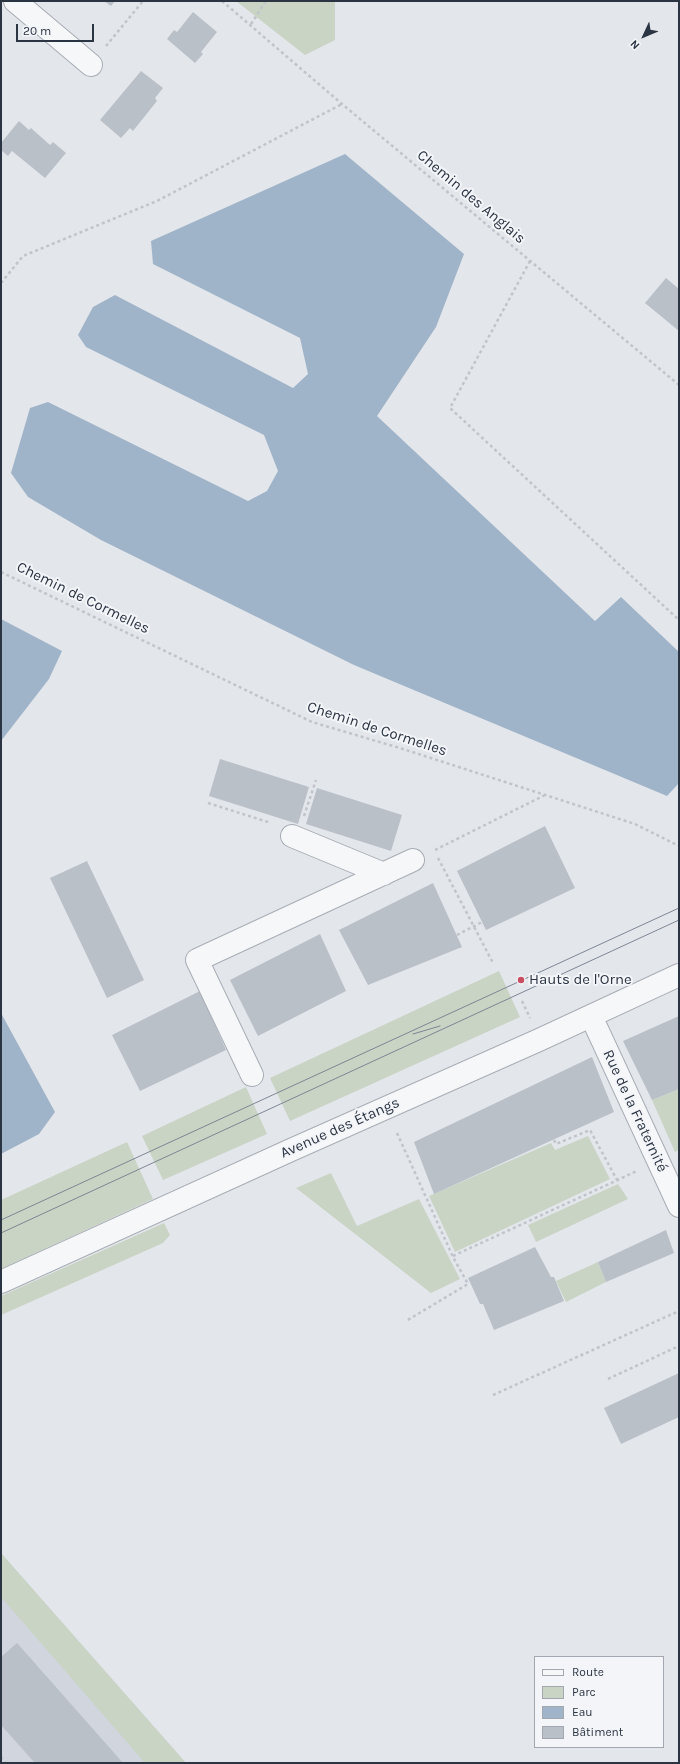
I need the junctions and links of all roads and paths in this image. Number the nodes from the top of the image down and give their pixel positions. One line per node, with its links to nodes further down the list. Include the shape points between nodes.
1 (15, 1): 6 (street)
2 (143, 1): 6 (path)
3 (222, 1): 5 (path, Chemin des Anglais)
4 (266, 1): 5 (path)
5 (251, 24): 7 (path, Chemin des Anglais)
6 (91, 65)
7 (342, 104): 8 (path, Chemin des Anglais); 9 (path, via 157,200 23,256)
8 (530, 261): 10 (path, Chemin des Anglais); 12 (path, via 450,408)
9 (1, 283)
10 (679, 385)
11 (1, 572): 14 (path, Chemin de Cormelles, via 312,722)
12 (679, 620)
13 (316, 780): 15 (path)
14 (545, 795): 17 (path, Chemin de Cormelles, via 635,824); 21 (path, via 434,850)
15 (304, 817)
16 (292, 836): 19 (street)
17 (679, 846)
18 (413, 860): 19 (street)
19 (384, 874): 28 (street, via 197,960)
20 (482, 922): 21 (path)
21 (474, 927): 22 (path); 23 (path)
22 (457, 935)
23 (493, 963)
24 (679, 975): 26 (street, Avenue des Étangs)
25 (522, 1001): 27 (path)
26 (591, 1016): 33 (street, Rue de la Fraternité); 35 (street, Avenue des Étangs)
27 (532, 1024)
28 (252, 1075)
29 (397, 1133): 34 (path)
30 (554, 1140): 32 (path, via 556,1144 590,1130)
31 (639, 1170): 32 (path)
32 (617, 1180): 34 (path)
33 (679, 1206)
34 (453, 1257): 37 (path, via 468,1284)
35 (1, 1282)
36 (679, 1311): 40 (path)
37 (406, 1321)
38 (679, 1346): 39 (path)
39 (608, 1379)
40 (493, 1395)
41 (1, 1757): 42 (path)
42 (6, 1763)

